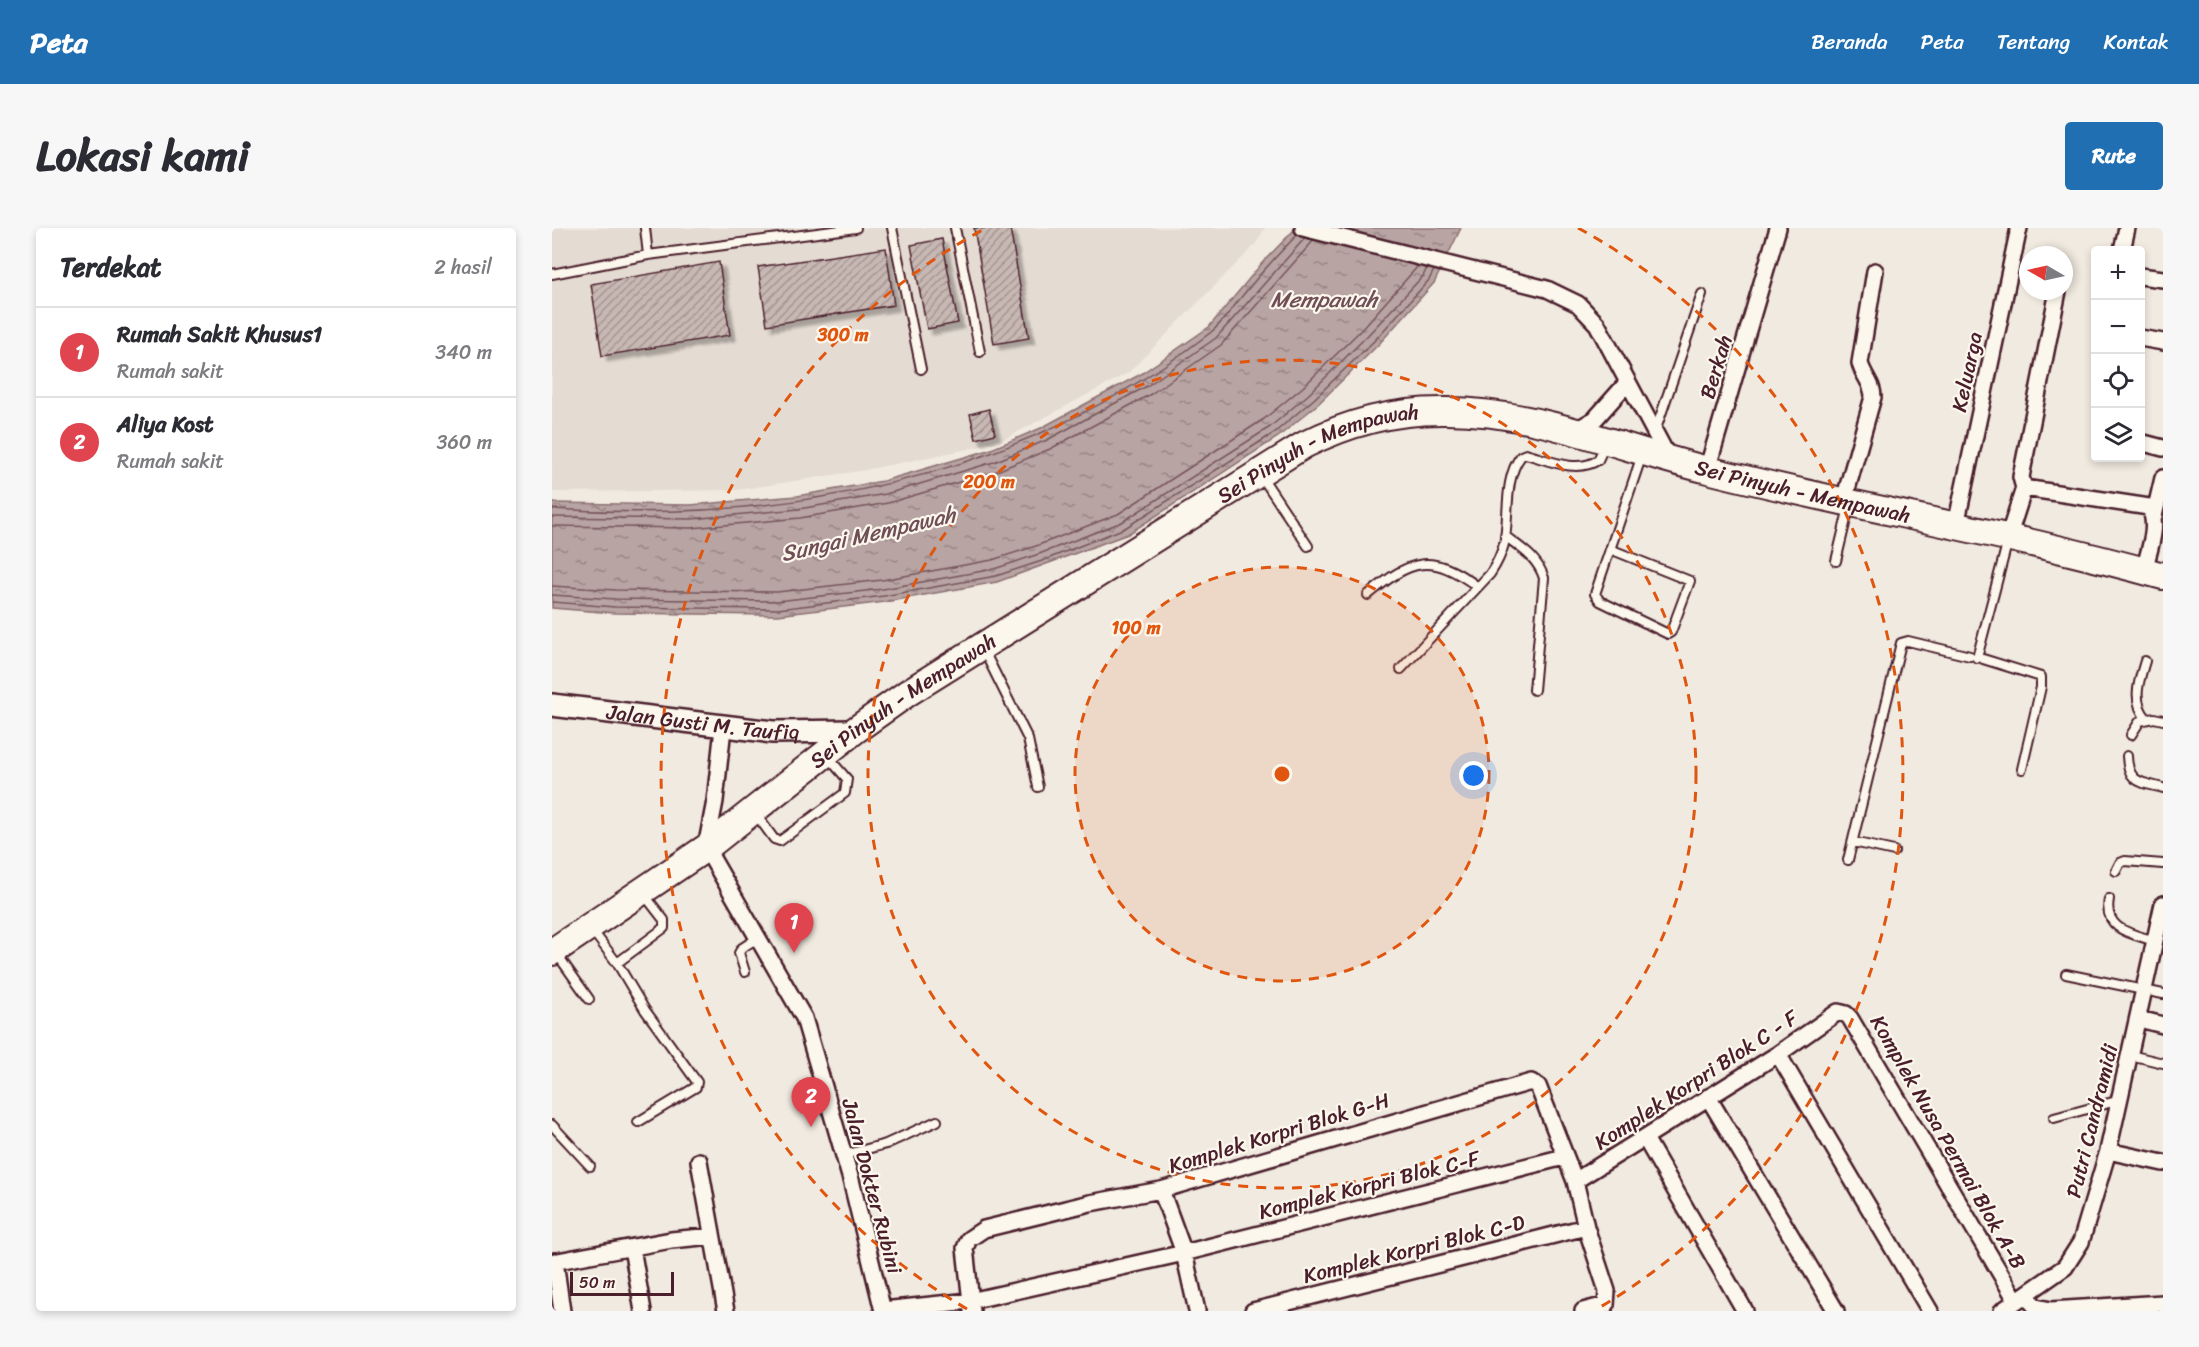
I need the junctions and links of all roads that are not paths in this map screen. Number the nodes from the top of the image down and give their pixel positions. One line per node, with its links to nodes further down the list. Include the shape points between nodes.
1 (645, 228): 11 (lane)
2 (856, 228): 9 (lane)
3 (892, 228): 21 (lane)
4 (955, 228): 20 (lane)
5 (1303, 228): 22 (street, via 1547,289 1578,304 1597,324)
6 (1778, 228): 28 (street, Berkah)
7 (2019, 228): 34 (street, Keluarga)
8 (2127, 228): 10 (street)
9 (810, 231): 11 (lane)
10 (2123, 246)
11 (648, 255): 13 (lane)
12 (1875, 272): 32 (street, via 1860,363 1873,396)
13 (552, 274)
14 (2145, 277): 15 (street)
15 (2163, 279)
16 (1702, 294): 25 (lane)
17 (2056, 300): 31 (street, via 2021,477)
18 (2145, 339): 19 (street)
19 (2163, 342)
20 (980, 352)
21 (921, 369)
22 (1627, 383): 23 (street, via 1595,419); 25 (street)
23 (1573, 432): 24 (highway, Sei Pinyuh - Mempawah); 29 (highway, Sei Pinyuh - Mempawah, via 1498,415 1448,410 1404,413 1336,429)
24 (1607, 440): 25 (highway, Sei Pinyuh - Mempawah); 35 (lane, via 1598,460 1583,466 1521,456 1513,476)
25 (1649, 442): 28 (highway, Sei Pinyuh - Mempawah, via 1669,459); 38 (lane)
26 (2145, 443): 27 (street)
27 (2163, 448)
28 (1707, 470): 32 (highway, Sei Pinyuh - Mempawah)
29 (1259, 473): 37 (lane); 43 (highway, Sei Pinyuh - Mempawah)
30 (2163, 478): 33 (street)
31 (2024, 488): 33 (street, via 2149,507); 36 (street)
32 (1847, 501): 34 (highway, Sei Pinyuh - Mempawah); 39 (lane)
33 (2154, 516): 40 (street)
34 (1956, 525): 36 (highway, Sei Pinyuh - Mempawah)
35 (1505, 536): 41 (lane, via 1499,560); 47 (lane, via 1532,555 1544,578)
36 (2008, 538): 40 (highway, Sei Pinyuh - Mempawah); 44 (lane)
37 (1308, 546)
38 (1610, 549): 38 (lane, via 1690,581 1671,632 1668,634 1597,598)
39 (1836, 561)
40 (2153, 573)
41 (1478, 587): 42 (lane, via 1445,566 1420,565 1393,574); 46 (lane)
42 (1368, 595)
43 (982, 647): 52 (highway, Sei Pinyuh - Mempawah); 57 (lane, via 1028,739)
44 (1977, 658): 56 (lane, via 2041,677); 60 (lane, via 1908,641 1901,643)
45 (2145, 660): 49 (lane, via 2137,700 2139,711)
46 (1401, 669)
47 (1534, 690)
48 (552, 705): 51 (main road, Jalan Gusti M. Taufiq)
49 (2147, 719): 50 (lane); 53 (lane, via 2136,726)
50 (2163, 720)
51 (723, 728): 52 (main road, Jalan Gusti M. Taufiq, via 805,733); 61 (street)
52 (854, 731): 55 (highway, Sei Pinyuh - Mempawah)
53 (2132, 735)
54 (2127, 756): 58 (lane, via 2128,770 2135,780)
55 (833, 763): 59 (highway, Sei Pinyuh - Mempawah); 59 (lane, via 848,783 845,793 783,840 774,839)
56 (2022, 769)
57 (1038, 786)
58 (2163, 788)
59 (757, 816): 61 (highway, Sei Pinyuh - Mempawah)
60 (1852, 842): 62 (lane); 63 (lane)
61 (706, 848): 66 (highway, Sei Pinyuh - Mempawah); 70 (street, Jalan Dokter Rubini)
62 (1894, 850)
63 (1848, 860)
64 (2163, 864): 65 (lane, via 2125,861)
65 (2116, 871)
66 (643, 892): 69 (highway, Sei Pinyuh - Mempawah); 73 (lane, via 664,920 664,928)
67 (2109, 899): 71 (lane, via 2109,916 2114,925 2121,931)
68 (2163, 904): 71 (street, Putri Candramidi)
69 (595, 933): 72 (highway, Sei Pinyuh - Mempawah); 73 (lane)
70 (759, 937): 74 (lane, via 739,953); 93 (street, Jalan Dokter Rubini, via 804,1018)
71 (2155, 941): 76 (street, Putri Candramidi)
72 (558, 956): 78 (lane)
73 (617, 963): 89 (lane, via 697,1082 696,1087)
74 (745, 972)
75 (2066, 974): 76 (lane)
76 (2145, 990): 77 (lane); 80 (street, Putri Candramidi)
77 (2163, 994)
78 (589, 999)
79 (1838, 1012): 82 (street, Komplek Korpri Blok C - F); 105 (street, Komplek Nusa Permai Blok A-B, via 1850,1018)
80 (2139, 1019): 81 (street); 83 (street, Putri Candramidi)
81 (2163, 1025)
82 (1778, 1054): 85 (street, Komplek Korpri Blok C - F); 117 (street)
83 (2130, 1055): 84 (lane); 86 (street, Putri Candramidi)
84 (2163, 1063)
85 (1708, 1097): 91 (street, Komplek Korpri Blok C - F); 116 (street)
86 (2120, 1100): 87 (lane); 92 (street, Putri Candramidi)
87 (2054, 1118)
88 (938, 1120): 93 (lane, via 886,1144)
89 (638, 1122)
90 (552, 1125): 97 (lane)
91 (1645, 1138): 98 (street, Komplek Korpri Blok C - F); 115 (street)
92 (2108, 1150): 96 (street); 105 (street, Putri Candramidi, via 2078,1250 2065,1267)
93 (844, 1155): 108 (street, Jalan Dokter Rubini)
94 (1564, 1157): 98 (street); 99 (street, Komplek Korpri Blok G-H, via 1538,1086 1527,1083); 103 (street, Komplek Korpri Blok C-F)
95 (699, 1161): 101 (street)
96 (2163, 1163)
97 (590, 1167)
98 (1575, 1181): 100 (street)
99 (1161, 1190): 103 (street); 107 (street, Komplek Korpri Blok G-H, via 984,1229 969,1239 965,1248)
100 (1586, 1227): 113 (street, Komplek Korpri Blok C-D); 114 (street, via 1608,1301)
101 (712, 1236): 102 (street, via 671,1239); 111 (street)
102 (632, 1248): 104 (street); 110 (street)
103 (1184, 1253): 107 (street, Komplek Korpri Blok C-F); 112 (street)
104 (553, 1261): 109 (street)
105 (2021, 1297): 118 (street, Putri Candramidi); 119 (street)
106 (2163, 1303): 119 (street)
107 (961, 1304): 108 (street, Komplek Korpri Blok C-F)
108 (883, 1310)
109 (562, 1311)
110 (643, 1311)
111 (726, 1311)
112 (1197, 1311)
113 (1253, 1311)
114 (1583, 1311)
115 (1745, 1311)
116 (1836, 1311)
117 (1930, 1311)
118 (2002, 1311)
119 (2051, 1311)

